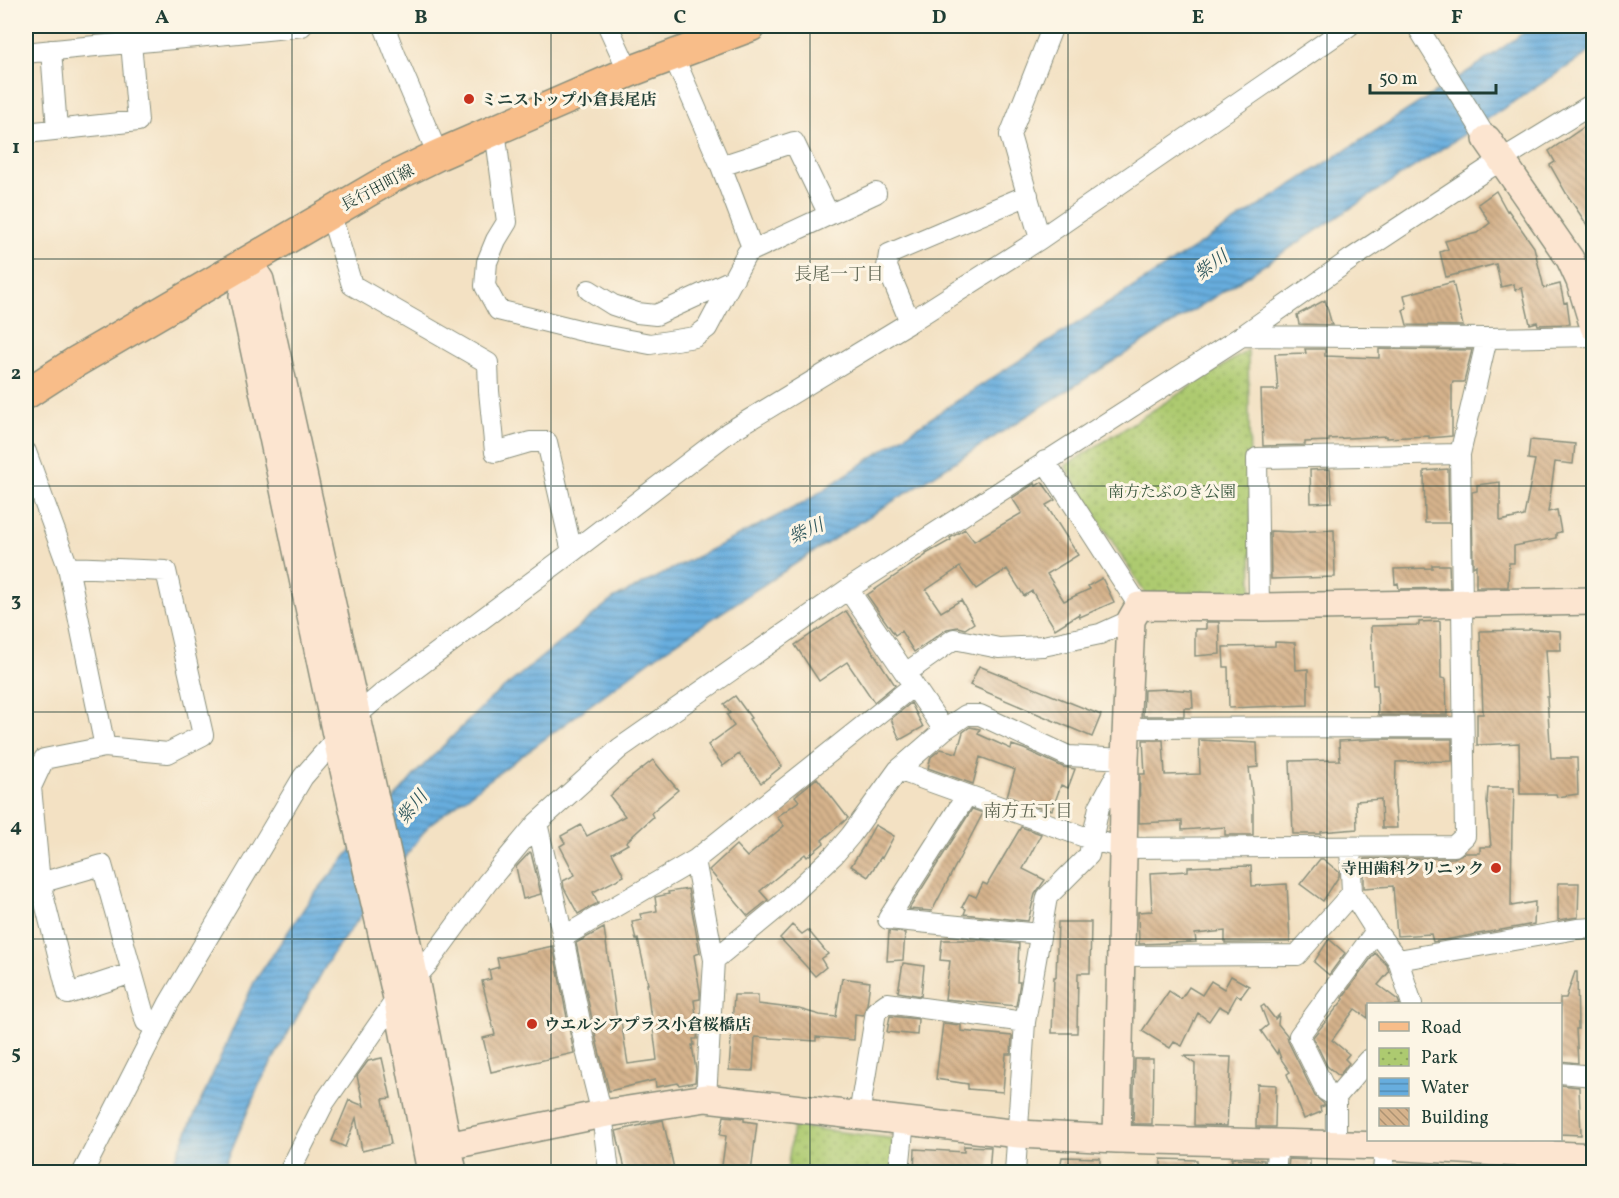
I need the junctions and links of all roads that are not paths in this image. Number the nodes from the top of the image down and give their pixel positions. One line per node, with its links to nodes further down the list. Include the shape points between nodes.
1 (302, 26): 8 (street)
2 (384, 26): 18 (street)
3 (608, 26): 12 (street)
4 (751, 26): 11 (main road, 長行田町線)
5 (1053, 26): 21 (street, via 1010,135)
6 (1349, 26): 24 (street)
7 (1417, 26): 17 (street)
8 (131, 43): 9 (street); 14 (street, via 138,121)
9 (51, 50): 10 (street); 14 (street)
10 (26, 53)
11 (673, 55): 12 (main road, 長行田町線); 19 (street)
12 (629, 72): 15 (main road, 長行田町線)
13 (1593, 103): 17 (street)
14 (57, 129): 16 (street)
15 (495, 130): 18 (main road, 長行田町線); 27 (street, via 507,222 487,261 485,286 498,310 650,344 695,337 707,328)
16 (26, 133)
17 (1494, 149): 30 (street, via 1570,259); 31 (street, via 1351,259)
18 (438, 155): 22 (main road, 長行田町線)
19 (721, 166): 23 (street, via 794,142); 25 (street)
20 (876, 193): 23 (street)
21 (1028, 195): 24 (street); 29 (street, via 889,254 887,267)
22 (330, 212): 26 (main road, 長行田町線); 38 (street, via 352,285 488,363 495,452 530,442 547,442)
23 (829, 215): 25 (street)
24 (1040, 239): 29 (street)
25 (753, 250): 27 (street, via 747,253)
26 (248, 262): 34 (main road, 長行田町線); 49 (street, via 243,296)
27 (734, 279): 28 (street, via 656,315 613,305)
28 (589, 290)
29 (910, 322): 38 (street, via 729,432)
30 (1593, 327)
31 (1242, 336): 33 (street); 37 (street)
32 (1593, 336): 33 (street)
33 (1487, 338): 36 (street)
34 (26, 394)
35 (26, 452): 39 (street)
36 (1460, 454): 42 (street); 43 (street, via 1257,458)
37 (1045, 461): 40 (street); 44 (street)
38 (572, 552): 49 (street, via 382,693)
39 (68, 567): 50 (street); 50 (street, via 166,571 203,735 168,753)
40 (848, 589): 45 (street); 54 (street, via 620,748)
41 (1593, 601): 42 (street)
42 (1462, 604): 43 (street); 46 (street)
43 (1259, 608): 44 (street)
44 (1135, 613): 45 (street, via 1100,634 1043,646 999,648 954,639); 47 (street)
45 (910, 679): 48 (street); 58 (street)
46 (1462, 727): 47 (street); 57 (street, via 1465,836 1454,846)
47 (1126, 728): 51 (street)
48 (944, 730): 51 (street, via 966,714 980,715 1068,756); 52 (street)
49 (349, 735): 69 (street); 89 (street, via 303,777 175,993)
50 (105, 747): 59 (street, via 44,759 31,788)
51 (1125, 759): 55 (street, via 1100,807); 56 (street)
52 (898, 770): 53 (street); 66 (street, via 834,855)
53 (967, 795): 55 (street); 63 (street, via 888,919)
54 (537, 823): 64 (street); 69 (street)
55 (1093, 840): 56 (street); 63 (street, via 1089,855 1047,897)
56 (1123, 848): 57 (street); 65 (street)
57 (1350, 848): 60 (street)
58 (694, 860): 64 (street); 66 (street)
59 (33, 885): 68 (street, via 68,994); 68 (street, via 102,865)
60 (1352, 893): 62 (street); 65 (street, via 1297,955)
61 (1593, 928): 67 (street)
62 (1376, 931): 67 (street); 76 (street, via 1299,1036 1326,1091)
63 (1040, 934): 72 (street)
64 (563, 937): 78 (street)
65 (1120, 956): 82 (street)
66 (714, 960): 77 (street)
67 (1398, 960): 70 (street)
68 (132, 973): 71 (street)
69 (406, 988): 86 (street); 88 (street, via 324,1103)
70 (1411, 1003)
71 (146, 1022)
72 (1025, 1023): 79 (street, via 887,1003 876,1011); 81 (street)
73 (1367, 1061): 76 (street)
74 (1562, 1073): 75 (street)
75 (1593, 1076)
76 (1336, 1097): 84 (street)
77 (706, 1098): 78 (street); 79 (street)
78 (602, 1114): 86 (street); 92 (street)
79 (859, 1115): 80 (street)
80 (904, 1121): 81 (street); 93 (street)
81 (1019, 1134): 82 (street); 94 (street)
82 (1117, 1139): 83 (street)
83 (1278, 1144): 84 (street); 95 (street)
84 (1336, 1145): 87 (street)
85 (1593, 1156): 87 (street)
86 (436, 1157): 91 (street)
87 (1384, 1160)
88 (299, 1163): 90 (street)
89 (83, 1173)
90 (289, 1173)
91 (453, 1173)
92 (609, 1173)
93 (899, 1173)
94 (1015, 1173)
95 (1275, 1173)

